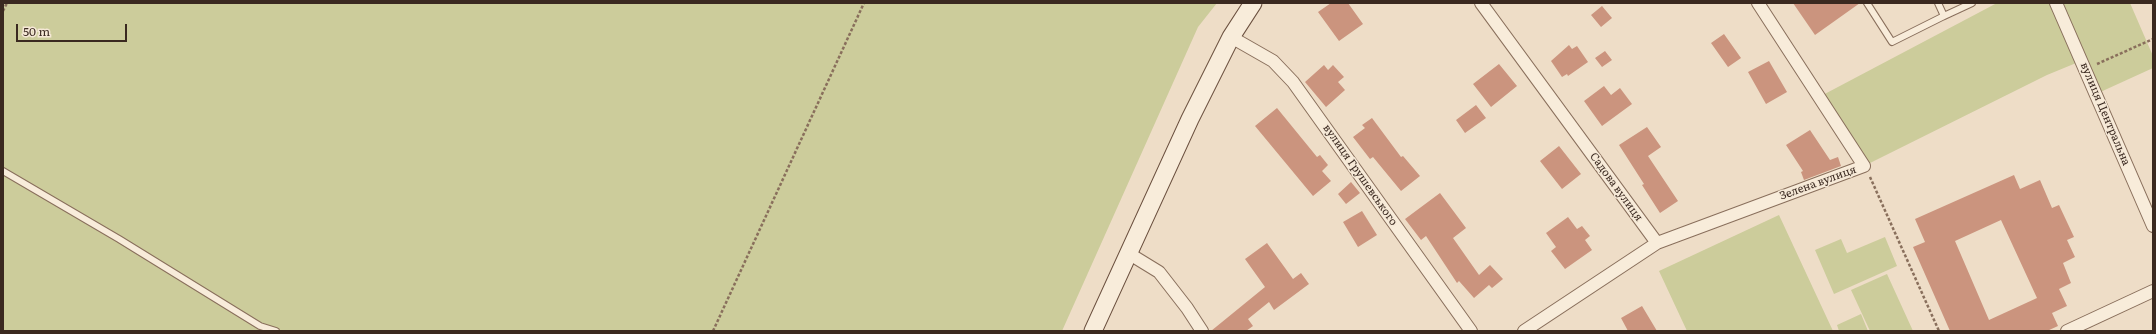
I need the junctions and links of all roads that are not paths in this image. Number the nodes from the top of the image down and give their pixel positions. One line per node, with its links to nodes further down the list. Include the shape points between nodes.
1 (1253, 3): 9 (main road)
2 (1481, 3): 12 (street, Садова вулиця)
3 (1758, 3): 12 (street, Зелена вулиця, via 1864,166)
4 (1867, 3): 8 (lane, via 1892,42)
5 (1938, 3): 8 (lane)
6 (1972, 3): 8 (lane)
7 (2056, 3): 11 (street, вулиця Центральна)
8 (1944, 16)
9 (1231, 37): 13 (main road); 18 (street, вулиця Грушевського, via 1273,61 1293,82)
10 (3, 171): 15 (lane, via 260,326)
11 (2153, 226)
12 (1657, 243): 19 (street)
13 (1128, 253): 16 (main road); 17 (street, via 1160,272)
14 (2153, 291): 20 (street)
15 (276, 331)
16 (1093, 331)
17 (1202, 331)
18 (1471, 331)
19 (1524, 331)
20 (2066, 331)

